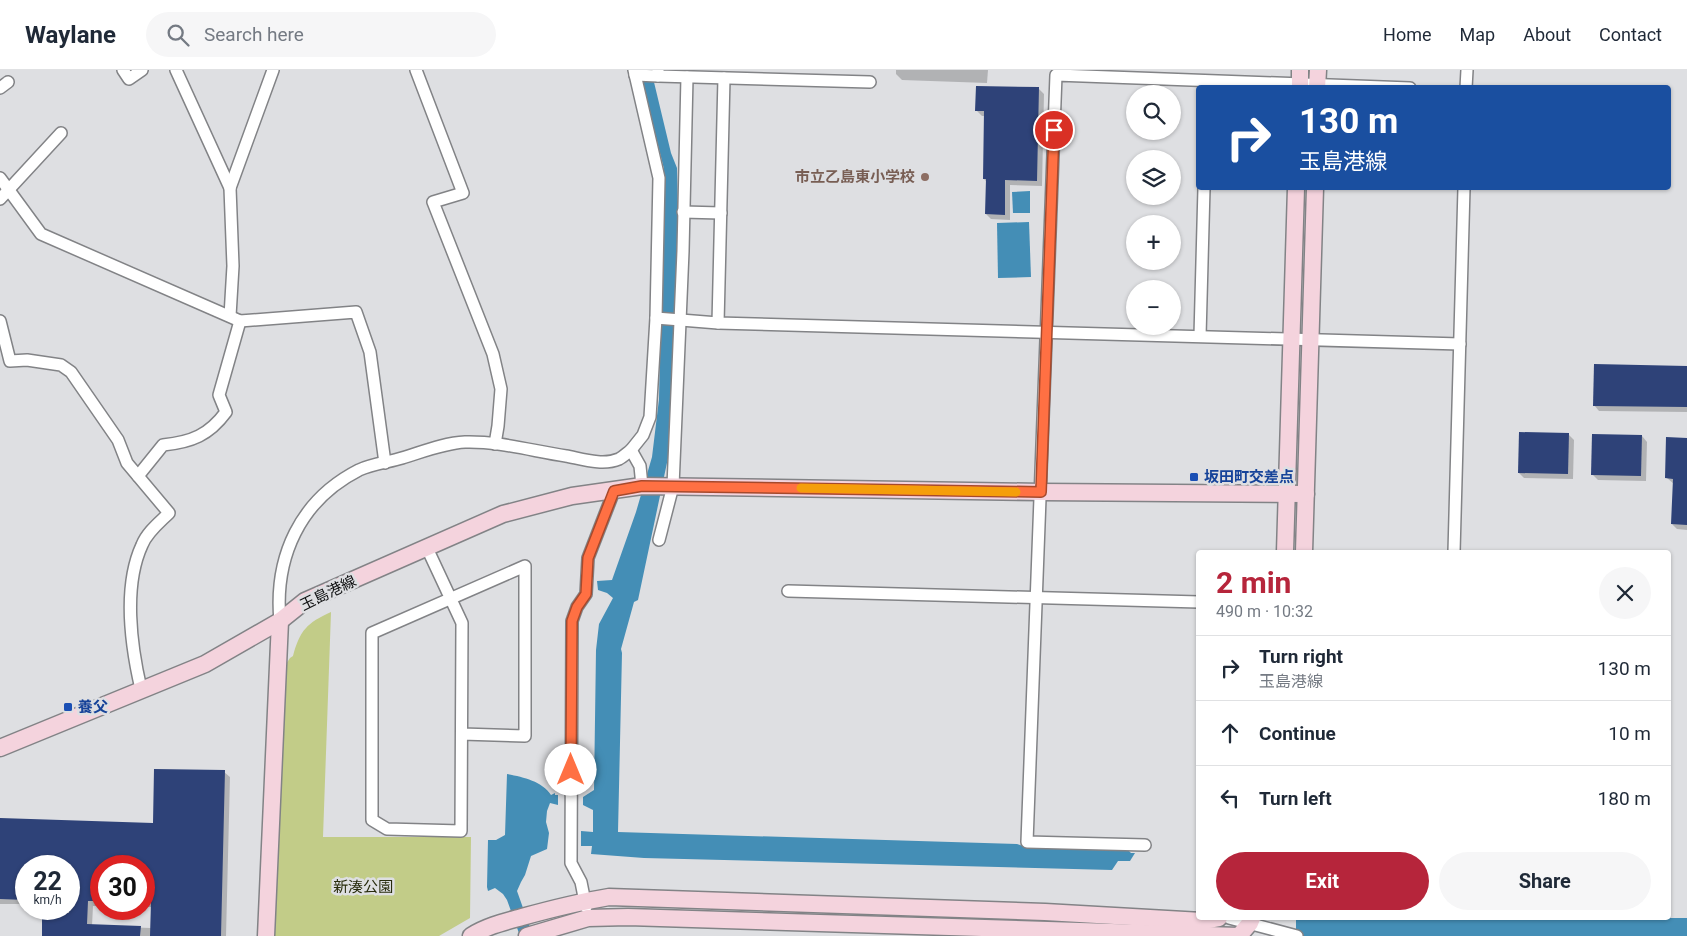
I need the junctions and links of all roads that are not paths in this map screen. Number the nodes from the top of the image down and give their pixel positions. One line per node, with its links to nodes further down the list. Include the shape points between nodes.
1 (123, 70): 2 (street, via 129,79)
2 (142, 70)
3 (176, 70): 19 (street)
4 (273, 70): 19 (street)
5 (416, 70): 39 (street, via 463,193 433,202 493,354 500,389)
6 (1467, 70): 16 (street)
7 (634, 73): 8 (street); 29 (street, via 659,178)
8 (658, 73): 9 (street)
9 (687, 77): 10 (street); 26 (street)
10 (724, 78): 13 (street); 27 (street)
11 (1300, 81): 12 (street); 14 (street)
12 (1318, 81): 15 (street)
13 (870, 82)
14 (1202, 84): 33 (street, via 1056,75)
15 (1371, 85)
16 (1466, 85)
17 (61, 133): 24 (street)
18 (0, 178): 24 (street)
19 (230, 188): 28 (street)
20 (1204, 190): 34 (street)
21 (1296, 190): 35 (street)
22 (1315, 190): 36 (street)
23 (1464, 190): 37 (street)
24 (9, 191): 25 (street); 28 (street, via 41,234)
25 (0, 199)
26 (683, 212): 27 (street); 31 (street)
27 (721, 213): 32 (street)
28 (235, 318): 41 (street, via 356,312 370,352); 42 (street, via 219,395 226,412 216,425 196,439 163,445)
29 (656, 318): 31 (street); 40 (street, via 650,417 643,435)
30 (0, 321): 38 (street)
31 (679, 321): 32 (street); 44 (street)
32 (718, 323): 33 (street)
33 (1046, 332): 34 (street); 46 (street)
34 (1200, 336): 35 (street)
35 (1291, 338): 36 (street); 47 (street)
36 (1312, 340): 37 (street); 48 (street)
37 (1460, 344): 53 (street)
38 (5, 363): 42 (street, via 27,360 61,365 71,372 118,440 127,463)
39 (495, 444): 40 (street, via 600,462 618,459); 41 (street, via 464,442)
40 (631, 450): 43 (street, via 640,466)
41 (385, 463): 58 (street, via 361,469 339,481 307,513 287,550 278,601)
42 (138, 476): 59 (street, via 169,513 142,543 129,602)
43 (642, 486): 44 (street, 玉島港線); 45 (street, 玉島港線)
44 (673, 486): 46 (street, 玉島港線); 49 (street)
45 (614, 491): 50 (street, 玉島港線, via 572,496 503,514); 63 (street, via 588,558 586,594 572,621 571,863 581,882)
46 (1041, 492): 47 (street, 玉島港線); 55 (street)
47 (1286, 493): 48 (street, 玉島港線); 51 (street)
48 (1306, 494): 52 (street)
49 (659, 540)
50 (427, 548): 56 (street); 58 (street, 玉島港線, via 305,602)
51 (1285, 550)
52 (1304, 550)
53 (1454, 550)
54 (788, 591): 55 (street)
55 (1037, 597): 57 (street); 62 (street, via 1028,842)
56 (451, 598): 60 (street, via 462,623); 60 (street, via 525,566 525,736); 60 (street, via 372,633 372,820 387,829 461,831)
57 (1196, 602)
58 (280, 621): 59 (street, 玉島港線, via 205,664); 68 (street)
59 (141, 689): 61 (street, 玉島港線)
60 (462, 734)
61 (0, 748)
62 (1145, 845)
63 (585, 901): 64 (street); 65 (street, via 609,897); 69 (street, via 484,928)
64 (588, 918): 67 (street); 70 (street)
65 (1210, 920)
66 (1232, 920): 67 (street)
67 (1245, 928): 71 (street)
68 (266, 936)
69 (471, 936)
70 (527, 936)
71 (1297, 936)

